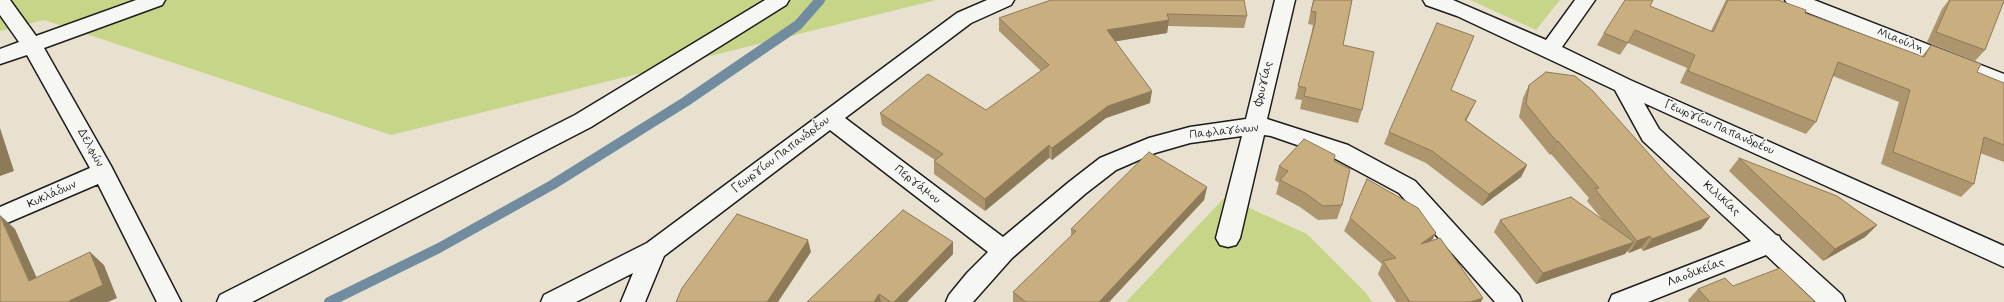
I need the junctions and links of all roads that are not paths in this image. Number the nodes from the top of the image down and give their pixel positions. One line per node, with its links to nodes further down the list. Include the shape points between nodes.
1 (155, 0): 9 (street)
2 (779, 0): 24 (street, via 583,121)
3 (1004, 0): 14 (street, Γεωργίου Παπανδρέου, via 964,18)
4 (1285, 0): 15 (street, Φρυγίας)
5 (1433, 0): 10 (street, Γεωργίου Παπανδρέου, via 1464,11)
6 (1585, 0): 10 (street)
7 (1796, 0): 12 (street, Μιαούλη)
8 (0, 1): 9 (street, Δελφών)
9 (32, 45): 11 (street); 16 (street, Δελφών)
10 (1550, 50): 13 (street, Γεωργίου Παπανδρέου)
11 (0, 57)
12 (2004, 82)
13 (1623, 85): 19 (street, Κιλικίας, via 1651,134); 22 (street, Γεωργίου Παπανδρέου)
14 (830, 118): 20 (street, Γεωργίου Παπανδρέου); 21 (street, Περγάμου)
15 (1254, 126): 18 (street, Φρυγίας); 21 (street, Παφλαγόνων, via 1190,135 1149,146 1108,164); 28 (street, Παφλαγόνων, via 1272,128 1340,151 1407,187)
16 (103, 172): 17 (street, Κυκλάδων); 23 (street, Δελφών)
17 (0, 218)
18 (1228, 238)
19 (1770, 243): 29 (street, Λαοδικείας); 30 (street, Κιλικίας)
20 (655, 250): 25 (street, Γεωργίου Παπανδρέου); 26 (street)
21 (1004, 251): 27 (street, Παφλαγόνων)
22 (2004, 257)
23 (169, 302)
24 (229, 302)
25 (553, 302)
26 (633, 302)
27 (958, 302)
28 (1510, 302)
29 (1621, 302)
30 (1833, 302)

